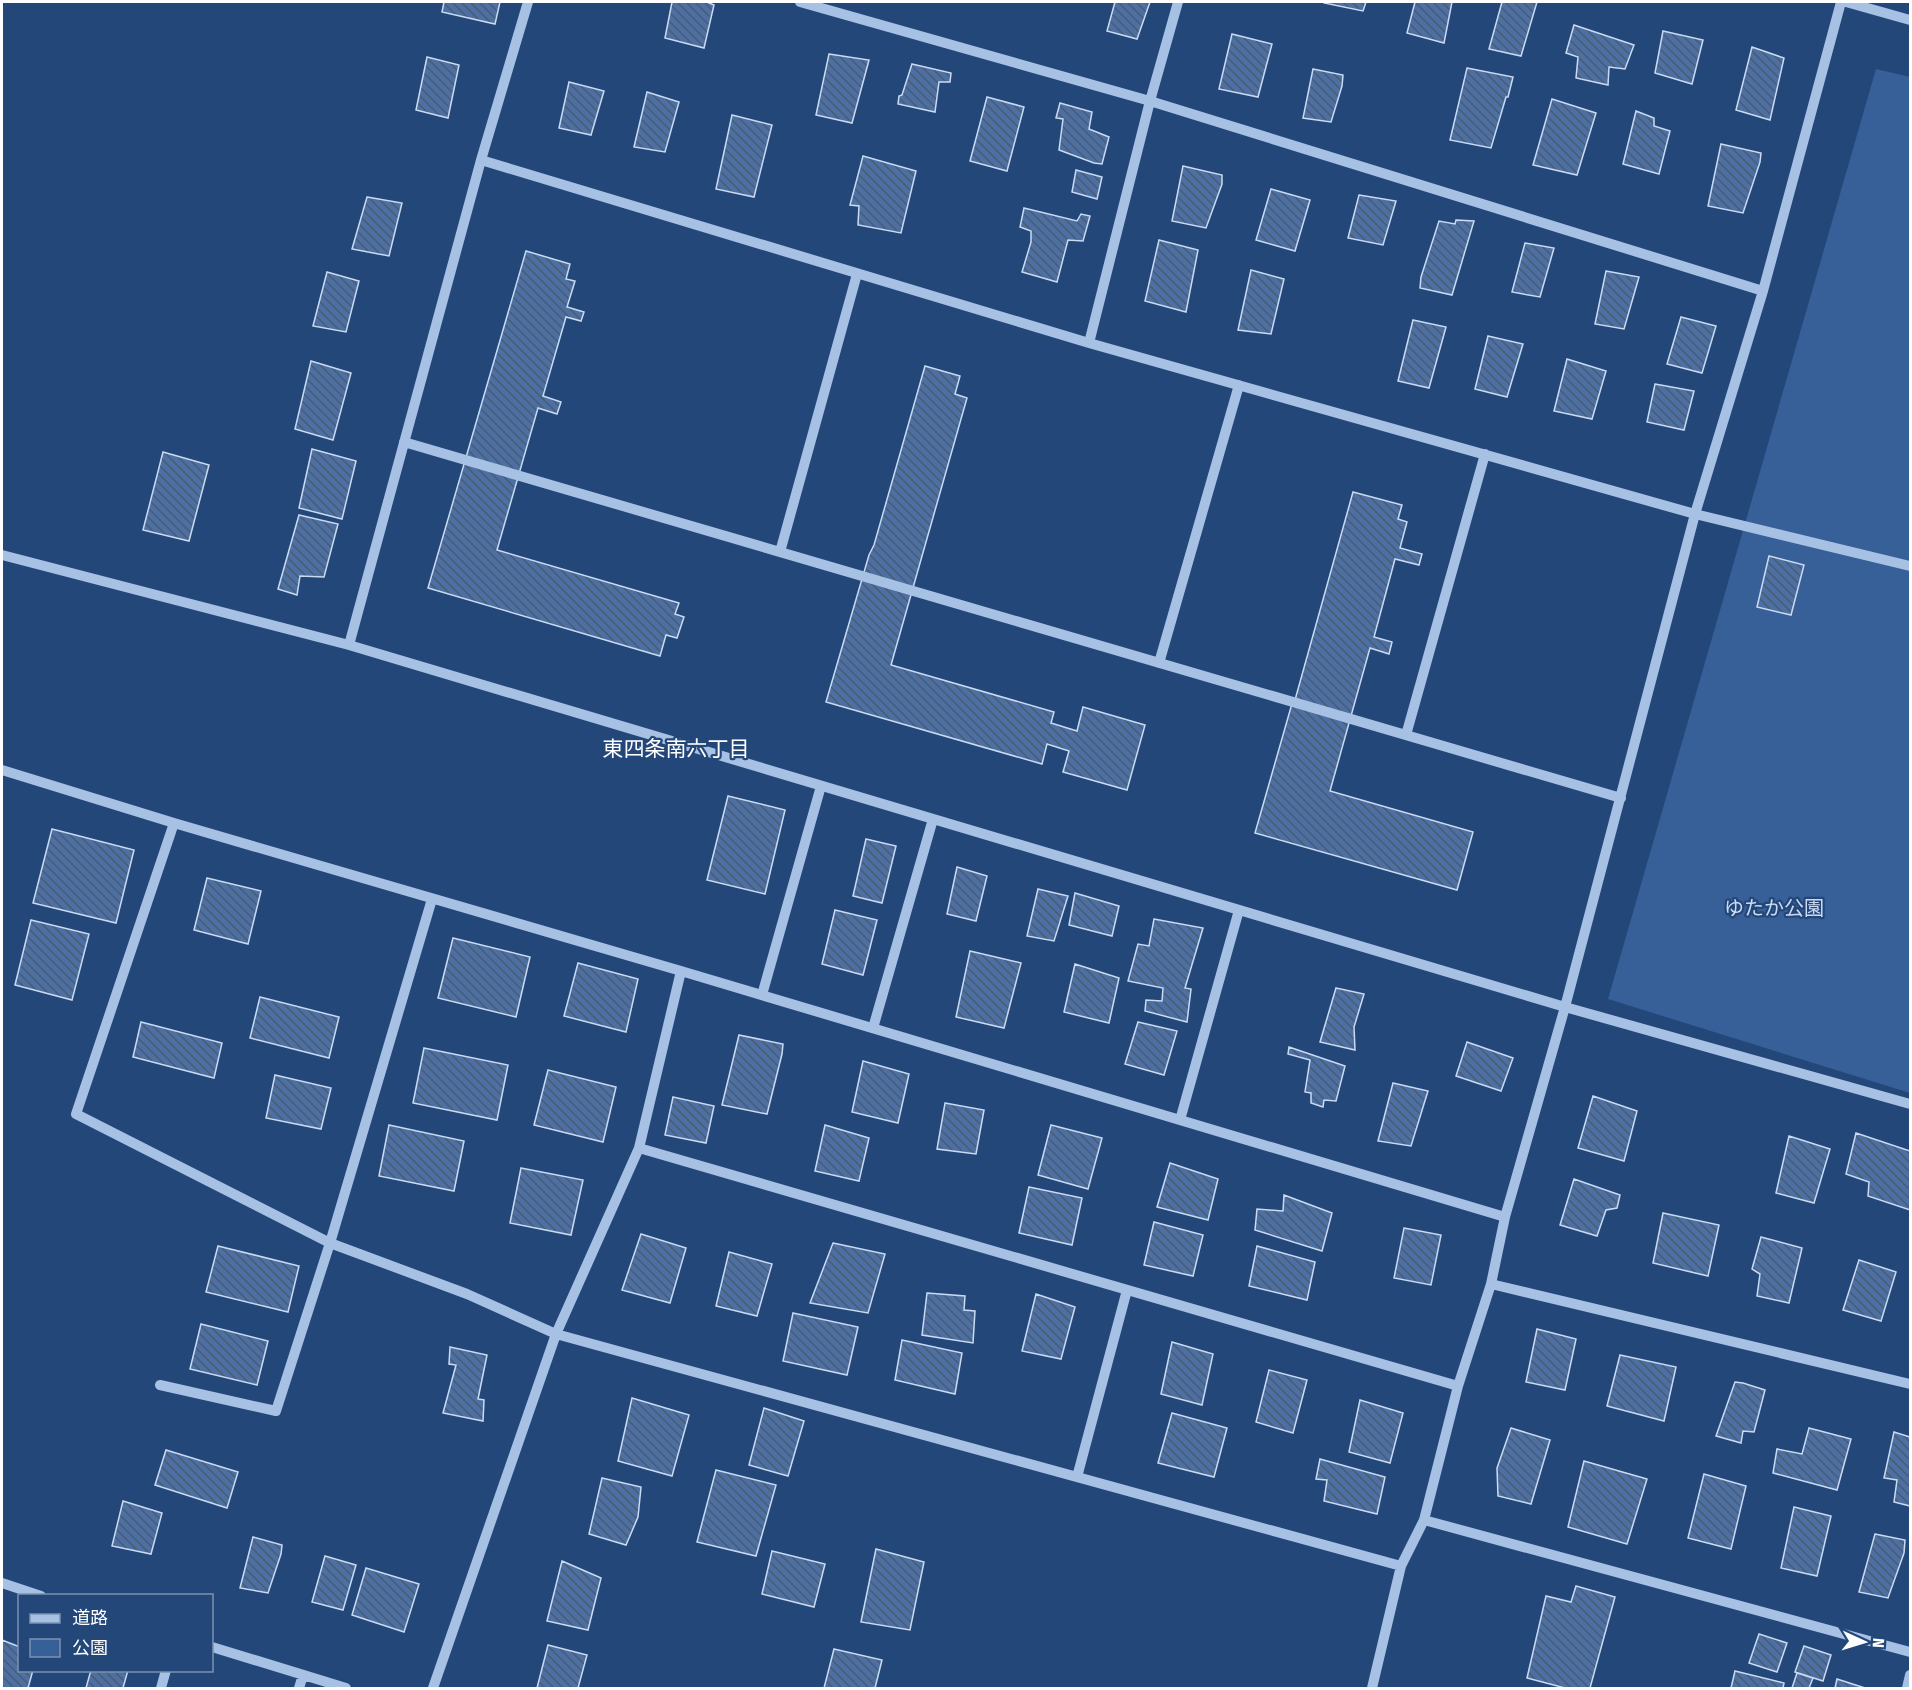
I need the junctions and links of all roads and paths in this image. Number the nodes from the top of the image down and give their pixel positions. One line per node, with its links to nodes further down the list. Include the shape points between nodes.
1 (528, 2): 8 (street)
2 (800, 2): 7 (street)
3 (1178, 2): 7 (street)
4 (1841, 2): 10 (street)
5 (1846, 2): 6 (street)
6 (1911, 20)
7 (1150, 101): 10 (street); 11 (street)
8 (481, 160): 9 (street); 13 (street)
9 (857, 274): 11 (street); 16 (street)
10 (1763, 291): 15 (street)
11 (1089, 344): 12 (street)
12 (1239, 385): 14 (street); 20 (street)
13 (404, 442): 16 (street); 19 (street)
14 (1485, 454): 15 (street); 21 (street)
15 (1695, 514): 18 (street); 24 (street)
16 (780, 552): 20 (street)
17 (2, 555): 19 (street)
18 (1911, 566)
19 (349, 645): 23 (street)
20 (1159, 663): 21 (street)
21 (1406, 735): 24 (street)
22 (2, 770): 26 (street)
23 (821, 786): 25 (street); 30 (street)
24 (1620, 798): 31 (street)
25 (933, 819): 28 (street); 32 (street)
26 (174, 823): 27 (street); 37 (street, via 76,1114)
27 (432, 899): 29 (street); 37 (street)
28 (1239, 910): 31 (street); 34 (street)
29 (681, 971): 30 (street); 35 (street)
30 (762, 995): 32 (street)
31 (1565, 1007): 33 (street); 36 (street)
32 (873, 1028): 34 (street)
33 (1911, 1104)
34 (1180, 1120): 36 (street)
35 (639, 1148): 39 (street); 40 (street)
36 (1504, 1217): 38 (street)
37 (330, 1243): 40 (street, via 467,1294); 42 (street, via 276,1411)
38 (1491, 1284): 41 (street); 43 (street)
39 (1127, 1290): 43 (street); 44 (street)
40 (556, 1334): 44 (street); 57 (street)
41 (1911, 1384)
42 (160, 1385)
43 (1458, 1386): 45 (street)
44 (1077, 1477): 46 (street)
45 (1424, 1520): 46 (street); 50 (street)
46 (1401, 1566): 58 (street)
47 (2, 1583): 48 (street)
48 (35, 1594)
49 (213, 1647): 52 (street)
50 (1911, 1652)
51 (166, 1672): 54 (street)
52 (303, 1675): 55 (street); 56 (street)
53 (1911, 1675): 59 (street)
54 (161, 1689)
55 (299, 1689)
56 (346, 1689)
57 (433, 1689)
58 (1372, 1689)
59 (1907, 1689)

